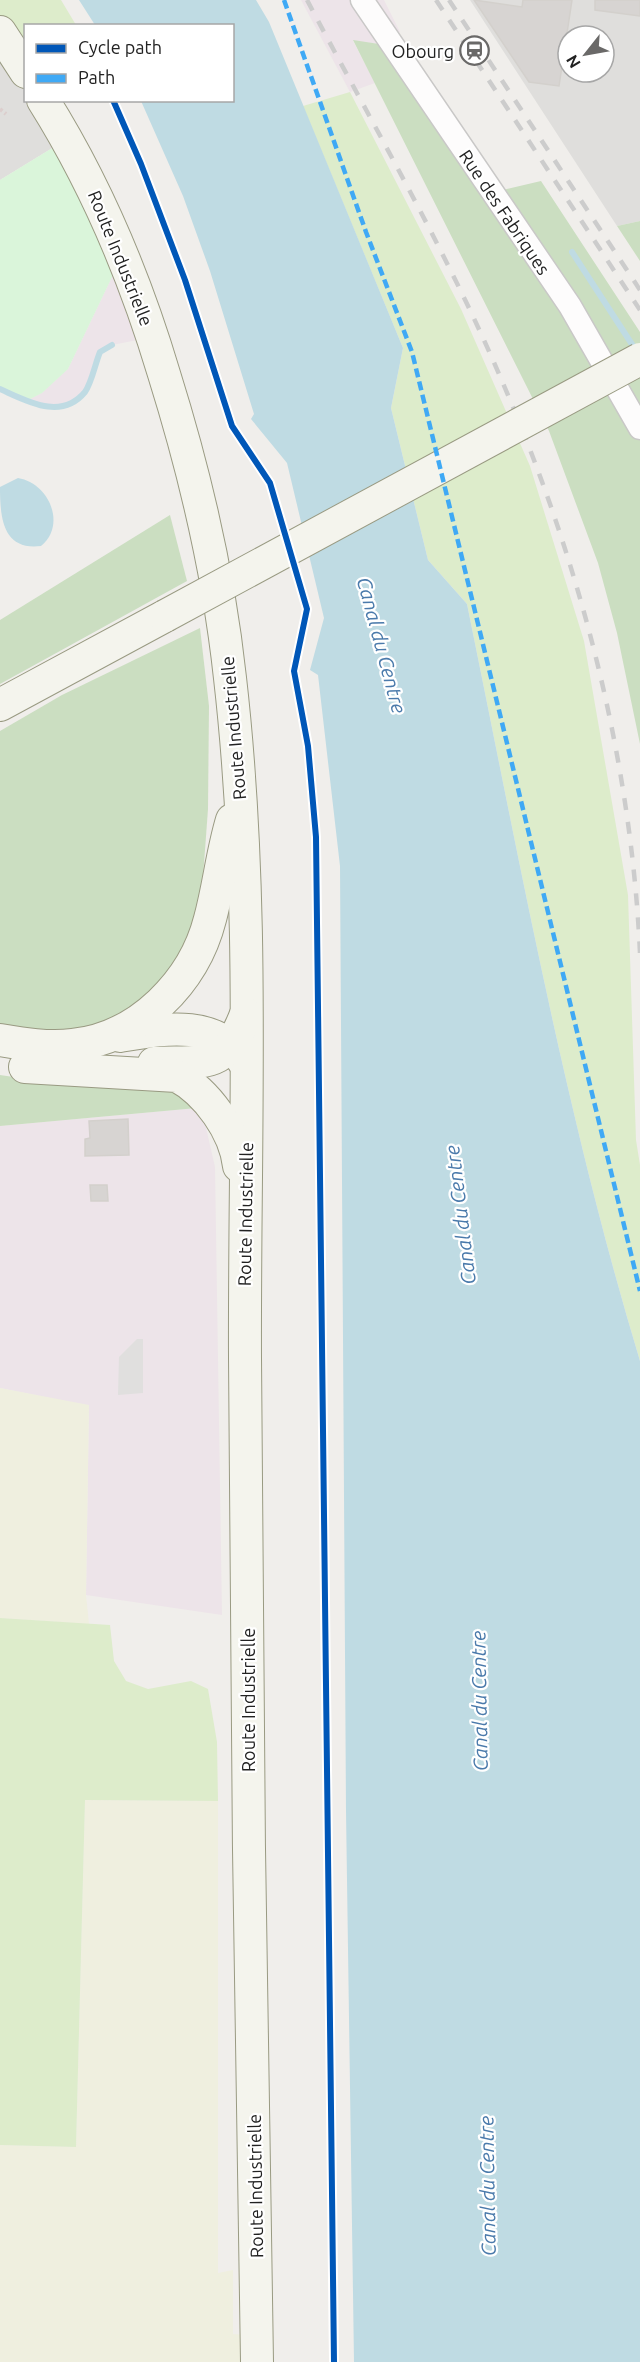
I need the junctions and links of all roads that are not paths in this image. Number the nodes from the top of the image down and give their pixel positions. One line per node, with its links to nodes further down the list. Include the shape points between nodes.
1 (362, 0): 6 (street, Rue des Fabriques, via 570,306)
2 (0, 32): 3 (main road)
3 (24, 69)
4 (44, 102): 10 (main road, Route Industrielle, via 87,176 123,254 182,431 208,540 230,673)
5 (640, 359): 7 (main road, bridge)
6 (640, 428)
7 (37, 685): 8 (main road); 9 (main road)
8 (0, 694)
9 (0, 705)
10 (240, 784): 11 (main road, via 210,919 189,968 153,1010); 13 (main road, Route Industrielle, via 249,1006)
11 (105, 1039): 12 (main road, via 50,1046); 13 (main road, via 179,1029 198,1031 221,1038)
12 (0, 1040)
13 (240, 1058): 14 (main road, via 225,1054 200,1061); 15 (main road, Route Industrielle)
14 (12, 1065): 15 (main road, via 156,1073 177,1076 192,1084 209,1102 237,1153)
15 (244, 1206): 16 (main road, Route Industrielle)
16 (257, 2362)

